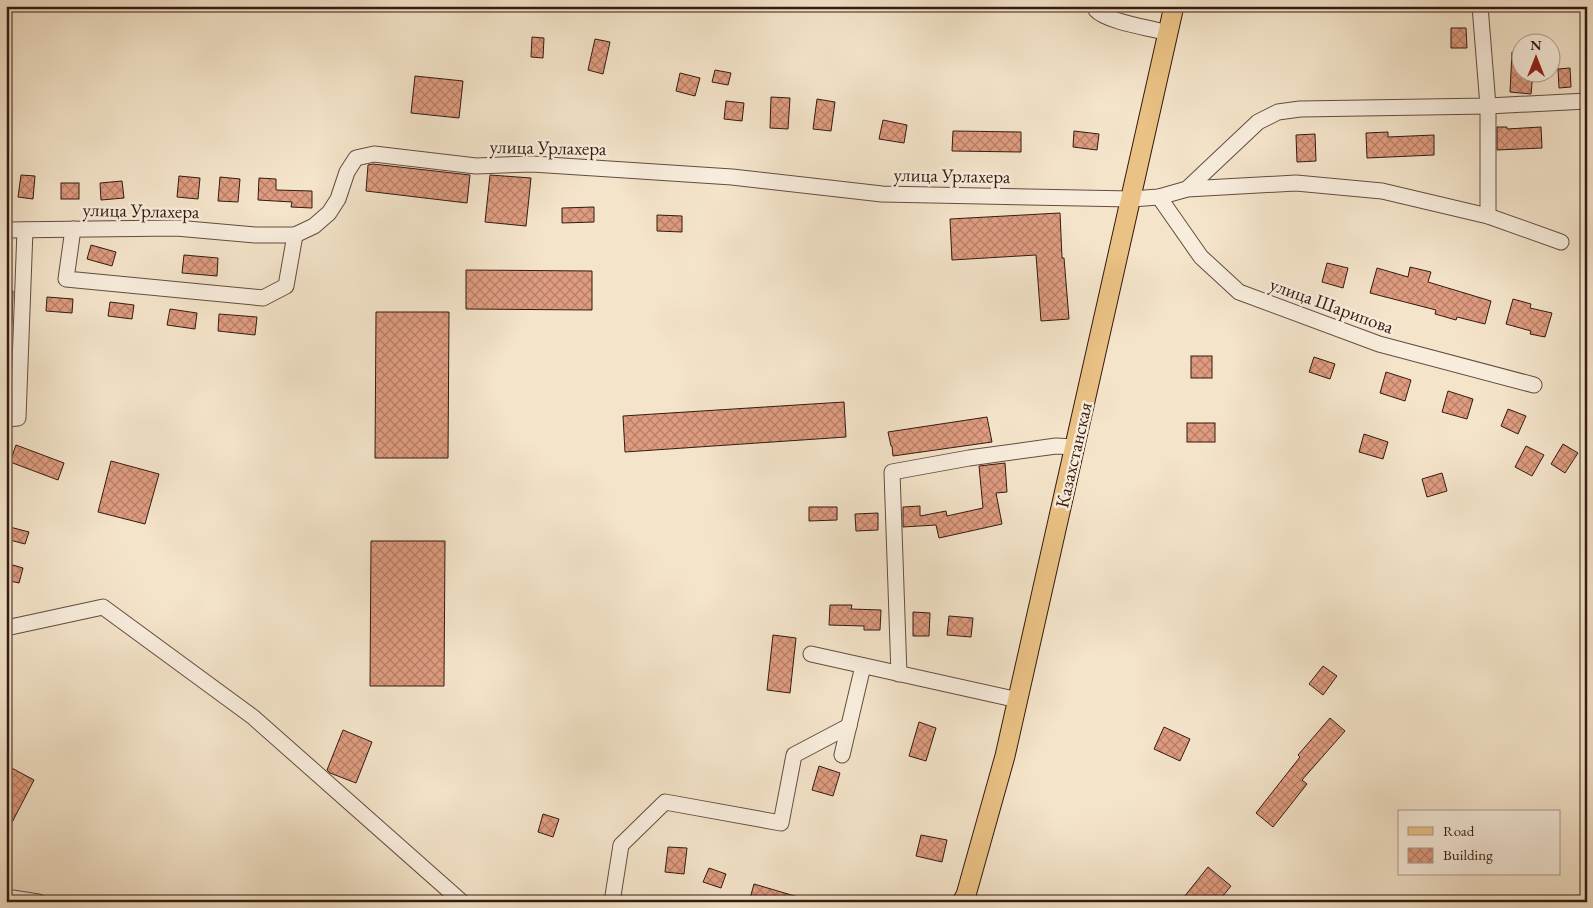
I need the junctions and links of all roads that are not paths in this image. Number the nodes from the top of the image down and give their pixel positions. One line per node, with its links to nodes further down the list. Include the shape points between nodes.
1 (1174, 6): 4 (main road, Казахстанская)
2 (1480, 6): 6 (street)
3 (1096, 10): 4 (street, via 1121,21)
4 (1168, 33): 9 (main road, Казахстанская)
5 (1587, 101): 6 (street)
6 (1488, 106): 7 (street, via 1278,112 1258,122); 10 (street)
7 (1187, 189): 8 (street); 10 (street, via 1296,183 1382,192)
8 (1159, 197): 9 (street); 16 (street, улица Шарипова, via 1201,257 1239,292 1379,344)
9 (1131, 199): 14 (street, улица Урлахера, via 882,194 732,178 532,164 476,166 374,154 356,158 329,213 314,226); 18 (main road, Казахстанская)
10 (1488, 216): 15 (street)
11 (73, 229): 13 (street, улица Урлахера); 14 (street, улица Урлахера, via 176,228); 14 (street, via 66,279 264,298 286,286)
12 (6, 230): 13 (street, улица Урлахера)
13 (25, 230): 17 (street, via 18,418)
14 (294, 235)
15 (1561, 242)
16 (1534, 385)
17 (6, 419)
18 (1074, 447): 22 (street, via 1056,446 892,472); 23 (main road, Казахстанская)
19 (6, 628): 28 (street, via 103,607 253,717)
20 (811, 654): 21 (street)
21 (863, 666): 22 (street); 24 (street)
22 (899, 674): 23 (street)
23 (1018, 700): 30 (main road, Казахстанская)
24 (849, 726): 25 (street); 29 (street, via 794,755 781,823 665,802 621,846)
25 (842, 755)
26 (6, 897): 27 (street)
27 (38, 902)
28 (462, 902)
29 (612, 902)
30 (962, 902)

